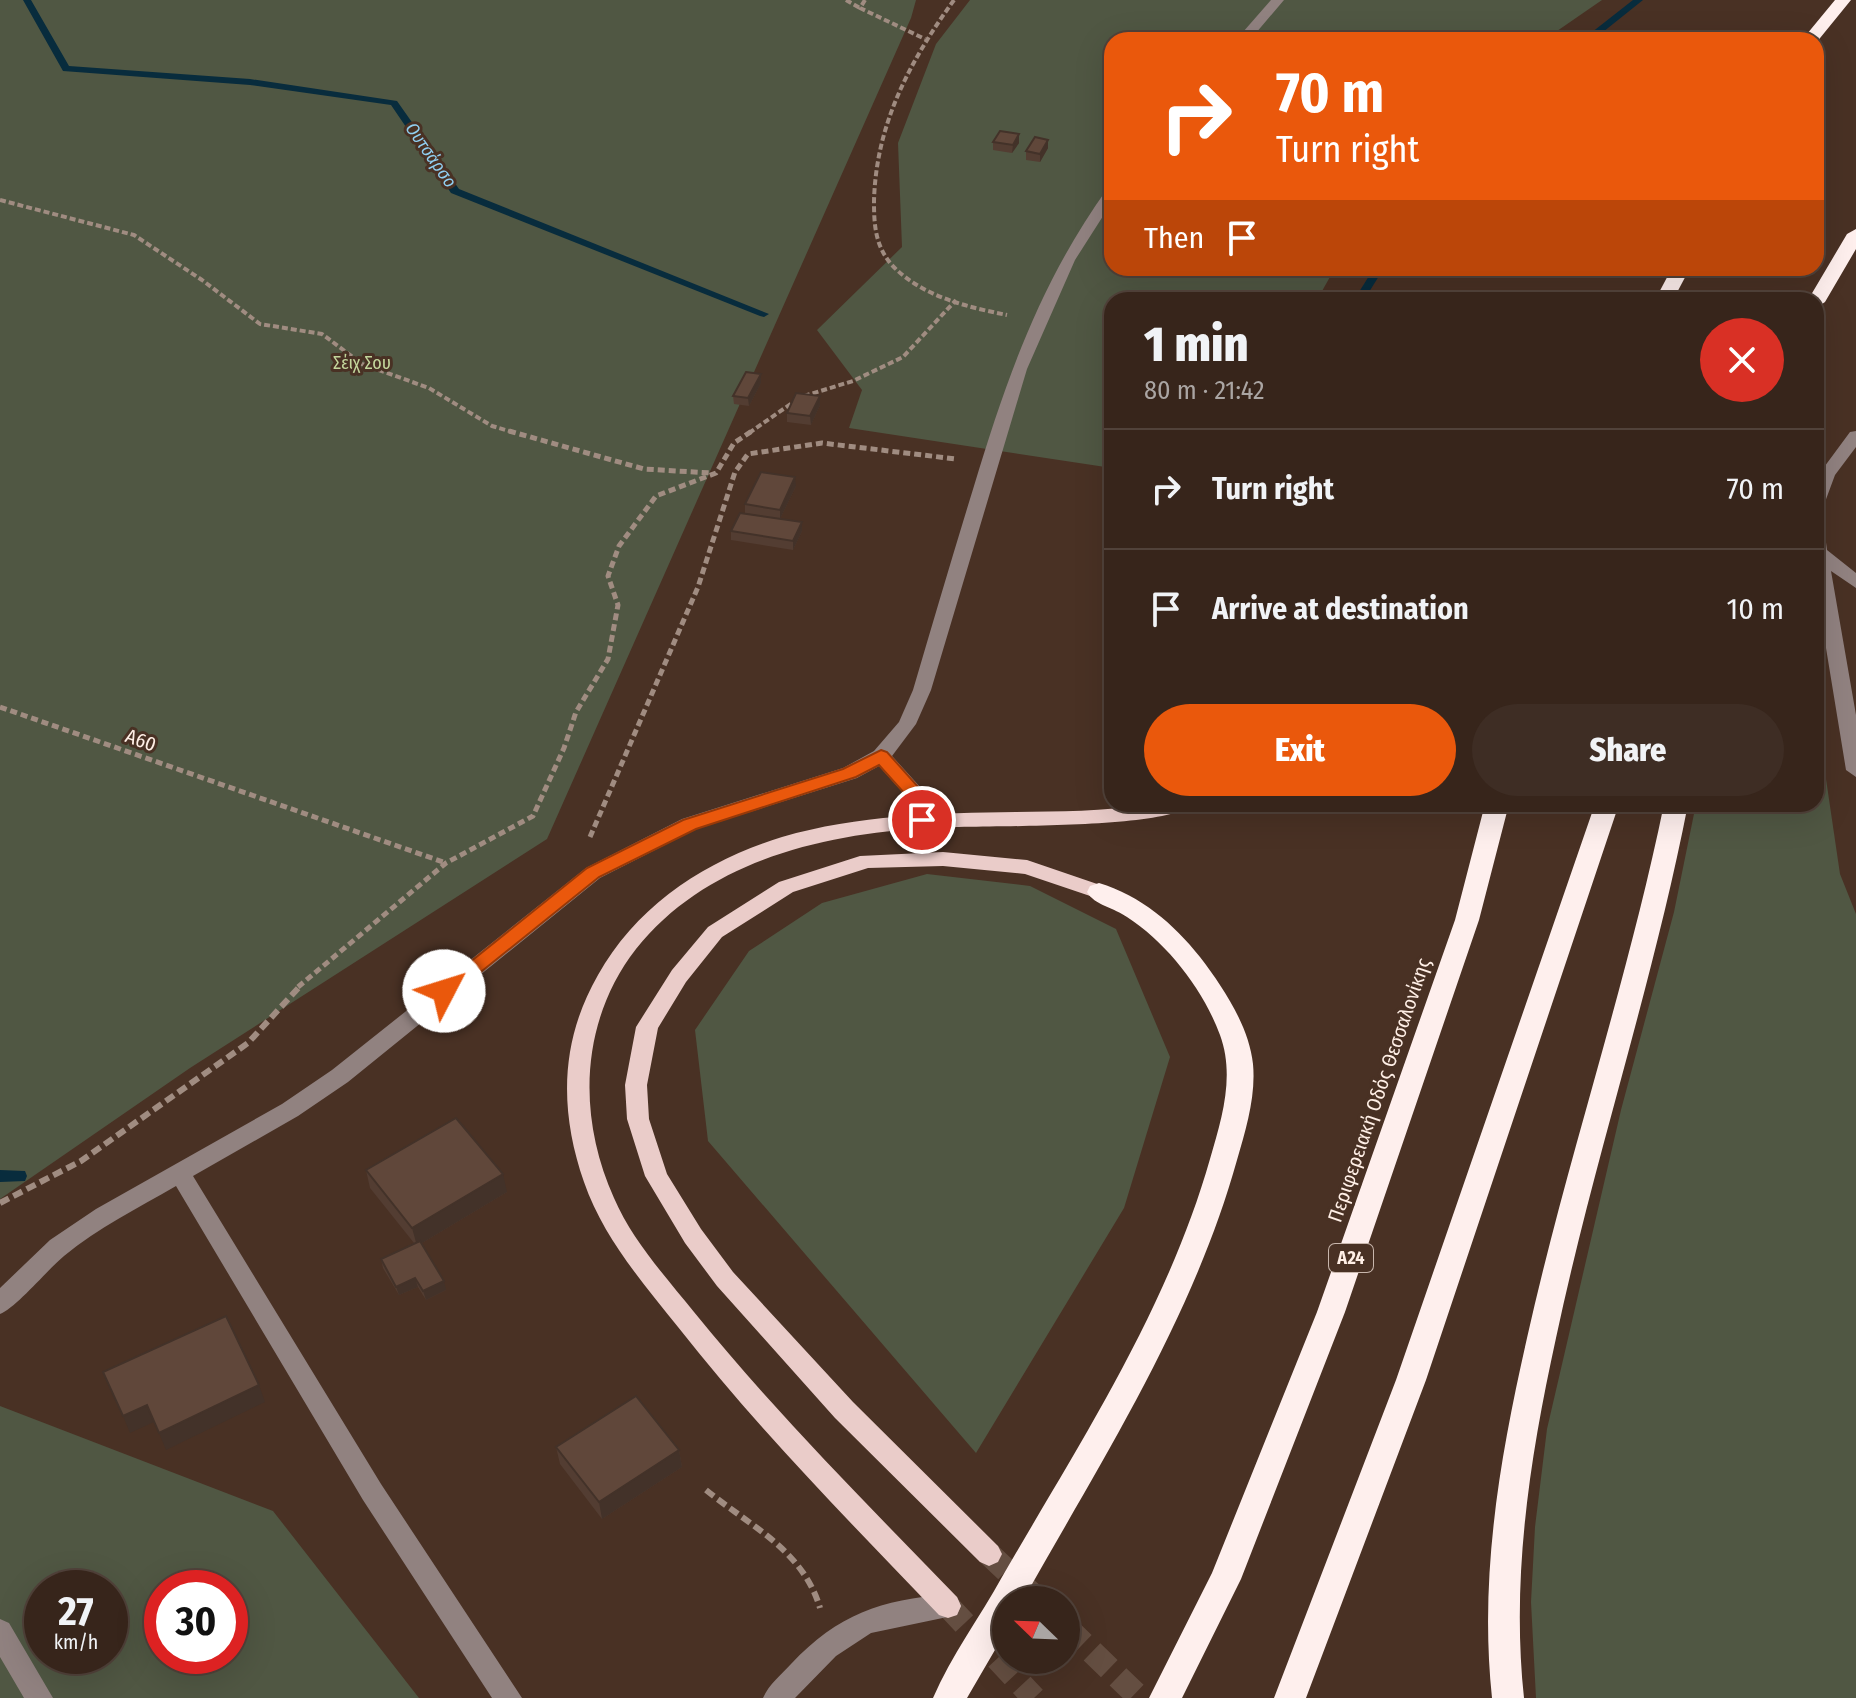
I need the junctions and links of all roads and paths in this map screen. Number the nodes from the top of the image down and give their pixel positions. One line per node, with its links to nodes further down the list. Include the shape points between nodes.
1 (846, 0): 6 (path)
2 (865, 0): 6 (path)
3 (954, 0): 9 (path)
4 (1278, 0): 7 (street)
5 (1843, 0): 8 (highway)
6 (860, 8): 9 (path)
7 (1250, 32)
8 (1817, 32)
9 (925, 39): 14 (path, via 882,135 873,190 876,236 881,250 904,275)
10 (0, 200): 18 (path, via 134,235 260,324 322,334 362,364 429,388 492,426 644,469)
11 (1104, 204): 15 (street, via 1062,265)
12 (1856, 234): 13 (highway)
13 (1822, 292)
14 (956, 300): 15 (path); 18 (path, via 903,357 853,381 801,397 734,443)
15 (1036, 320): 17 (street)
16 (1856, 436): 19 (street)
17 (989, 463): 27 (street, via 922,690 907,724); 35 (path, via 822,443 742,459 675,645 590,837)
18 (716, 473): 34 (path, via 656,496 619,546 608,576 618,605 608,659 576,712 533,816)
19 (1824, 479)
20 (1824, 555): 21 (street)
21 (1848, 567): 22 (street)
22 (1856, 582)
23 (1824, 592): 26 (street)
24 (1856, 681): 26 (street)
25 (0, 707): 34 (path, Α60)
26 (1847, 726): 28 (street)
27 (881, 756): 33 (street, via 914,793); 35 (street, via 850,773 689,824)
28 (1856, 770)
29 (1137, 812): 33 (main road)
30 (1495, 812): 49 (highway, Περιφερειακή Οδός Θεσσαλονίκης / Α24, via 1467,920 1331,1312 1225,1579)
31 (1604, 812): 50 (highway, via 1411,1380)
32 (1674, 812): 51 (highway, via 1527,1406 1502,1587)
33 (922, 820): 42 (main road, via 815,835 742,861 676,896 643,923 611,965 580,1044 579,1103 596,1183 640,1262 745,1393)
34 (446, 863): 38 (path, via 295,990 248,1043 81,1161)
35 (593, 873): 37 (street, via 340,1076)
36 (1099, 892): 41 (main road, via 1027,867 943,859 867,861 786,887 715,932 679,976 647,1027 636,1085 638,1119 656,1176 725,1279 844,1410); 48 (highway, via 1149,920 1171,938 1195,970 1238,1052 1239,1102 1219,1182 1182,1279 1133,1378)
37 (179, 1172): 39 (street, via 58,1247); 46 (street, via 372,1492)
38 (0, 1203)
39 (0, 1304)
40 (706, 1490): 44 (path, via 793,1554 817,1592)
41 (989, 1554)
42 (948, 1606): 44 (street, via 898,1612 860,1624)
43 (0, 1632): 45 (street)
44 (826, 1648): 47 (street)
45 (39, 1698)
46 (508, 1698)
47 (777, 1698)
48 (949, 1698)
49 (1165, 1698)
50 (1290, 1698)
51 (1508, 1698)

